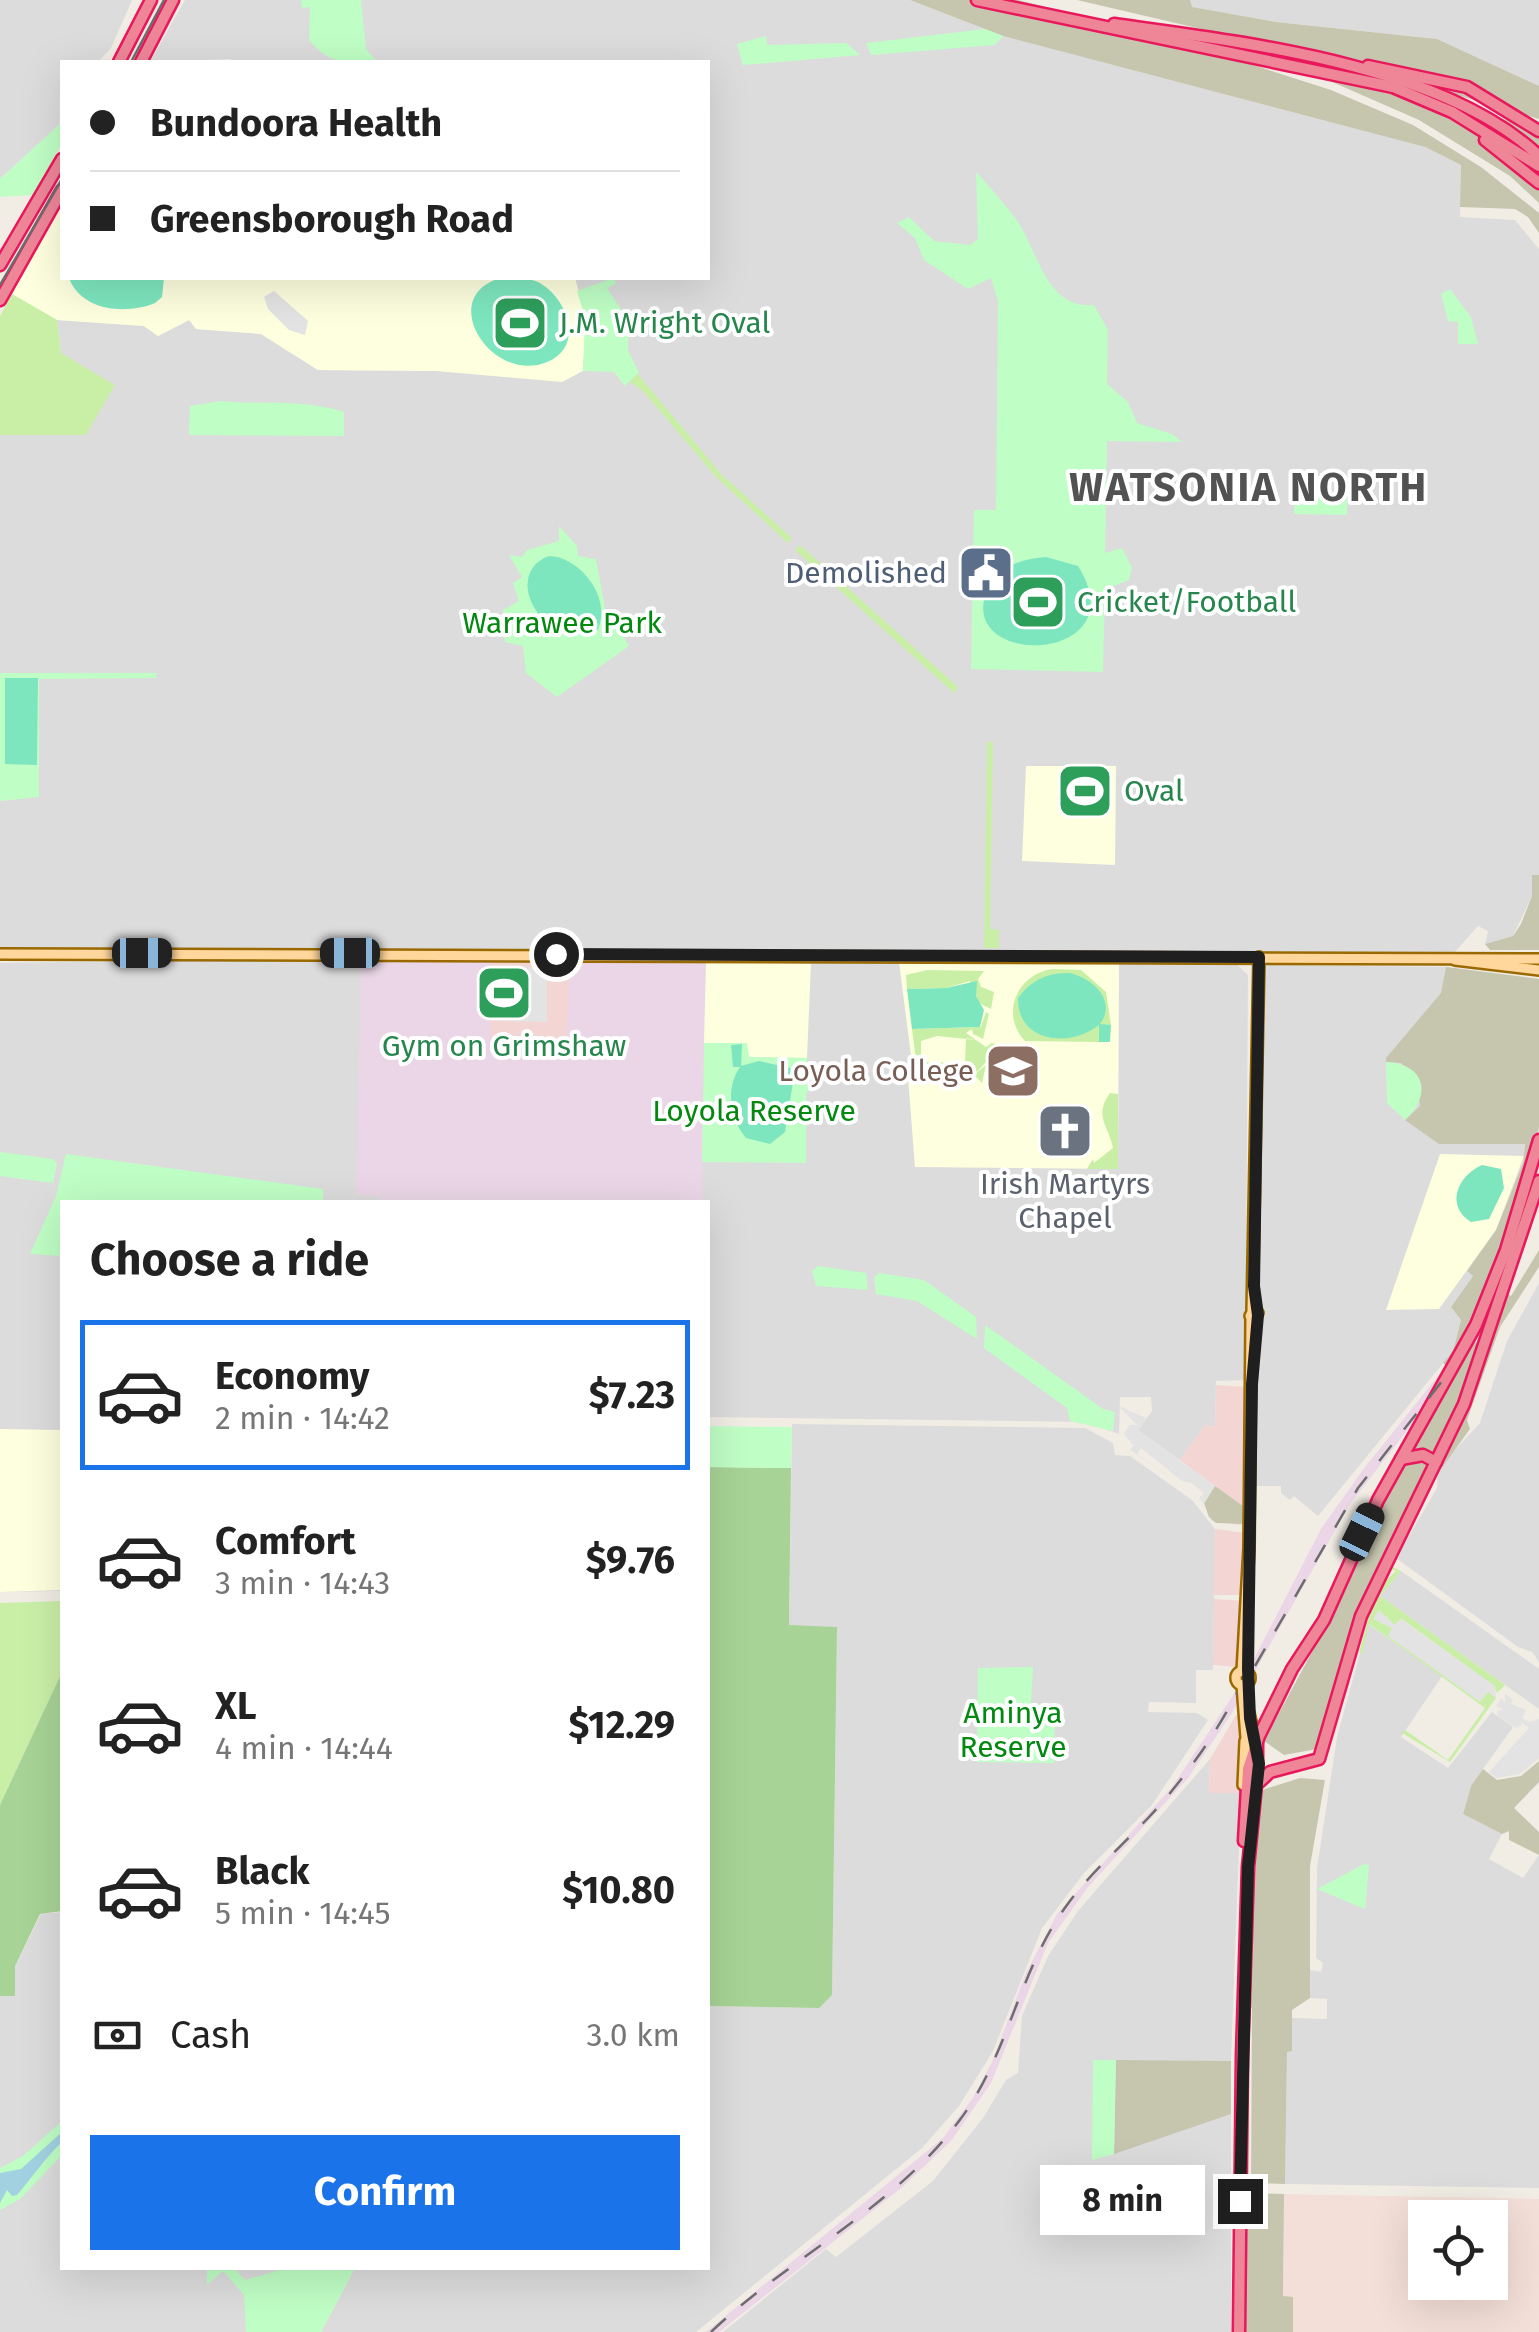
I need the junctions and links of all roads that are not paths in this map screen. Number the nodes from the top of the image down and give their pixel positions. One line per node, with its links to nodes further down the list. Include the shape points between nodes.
1 (150, 0): 7 (highway)
2 (174, 0): 5 (highway)
3 (977, 0): 8 (highway)
4 (1000, 0): 6 (highway)
5 (145, 59)
6 (1312, 59): 9 (highway, via 1459,84); 10 (highway, via 1458,102)
7 (121, 60)
8 (1341, 75): 12 (highway, via 1437,104); 13 (highway, via 1440,112)
9 (1539, 131)
10 (1539, 156)
11 (60, 162): 14 (highway)
12 (1539, 166)
13 (1539, 183)
14 (44, 190): 15 (highway); 16 (highway)
15 (60, 194): 17 (highway)
16 (0, 265)
17 (0, 300)
18 (0, 954): 19 (main road)
19 (1259, 957): 21 (main road); 27 (main road)
20 (1539, 959): 21 (main road)
21 (1472, 961): 22 (main road)
22 (1539, 970)
23 (1539, 1140): 25 (highway, via 1476,1326)
24 (1539, 1181): 26 (highway, via 1464,1404)
25 (1401, 1458): 26 (highway); 28 (highway)
26 (1436, 1462): 31 (highway, via 1361,1616 1319,1759)
27 (1247, 1717): 28 (main road); 29 (main road); 30 (main road)
28 (1266, 1724): 30 (highway)
29 (1245, 1732): 30 (main road); 33 (main road)
30 (1257, 1747): 31 (highway); 32 (highway); 33 (highway)
31 (1285, 1767): 32 (highway)
32 (1256, 1784): 34 (highway)
33 (1246, 1798): 34 (highway)
34 (1242, 2056): 35 (highway)
35 (1239, 2332)

